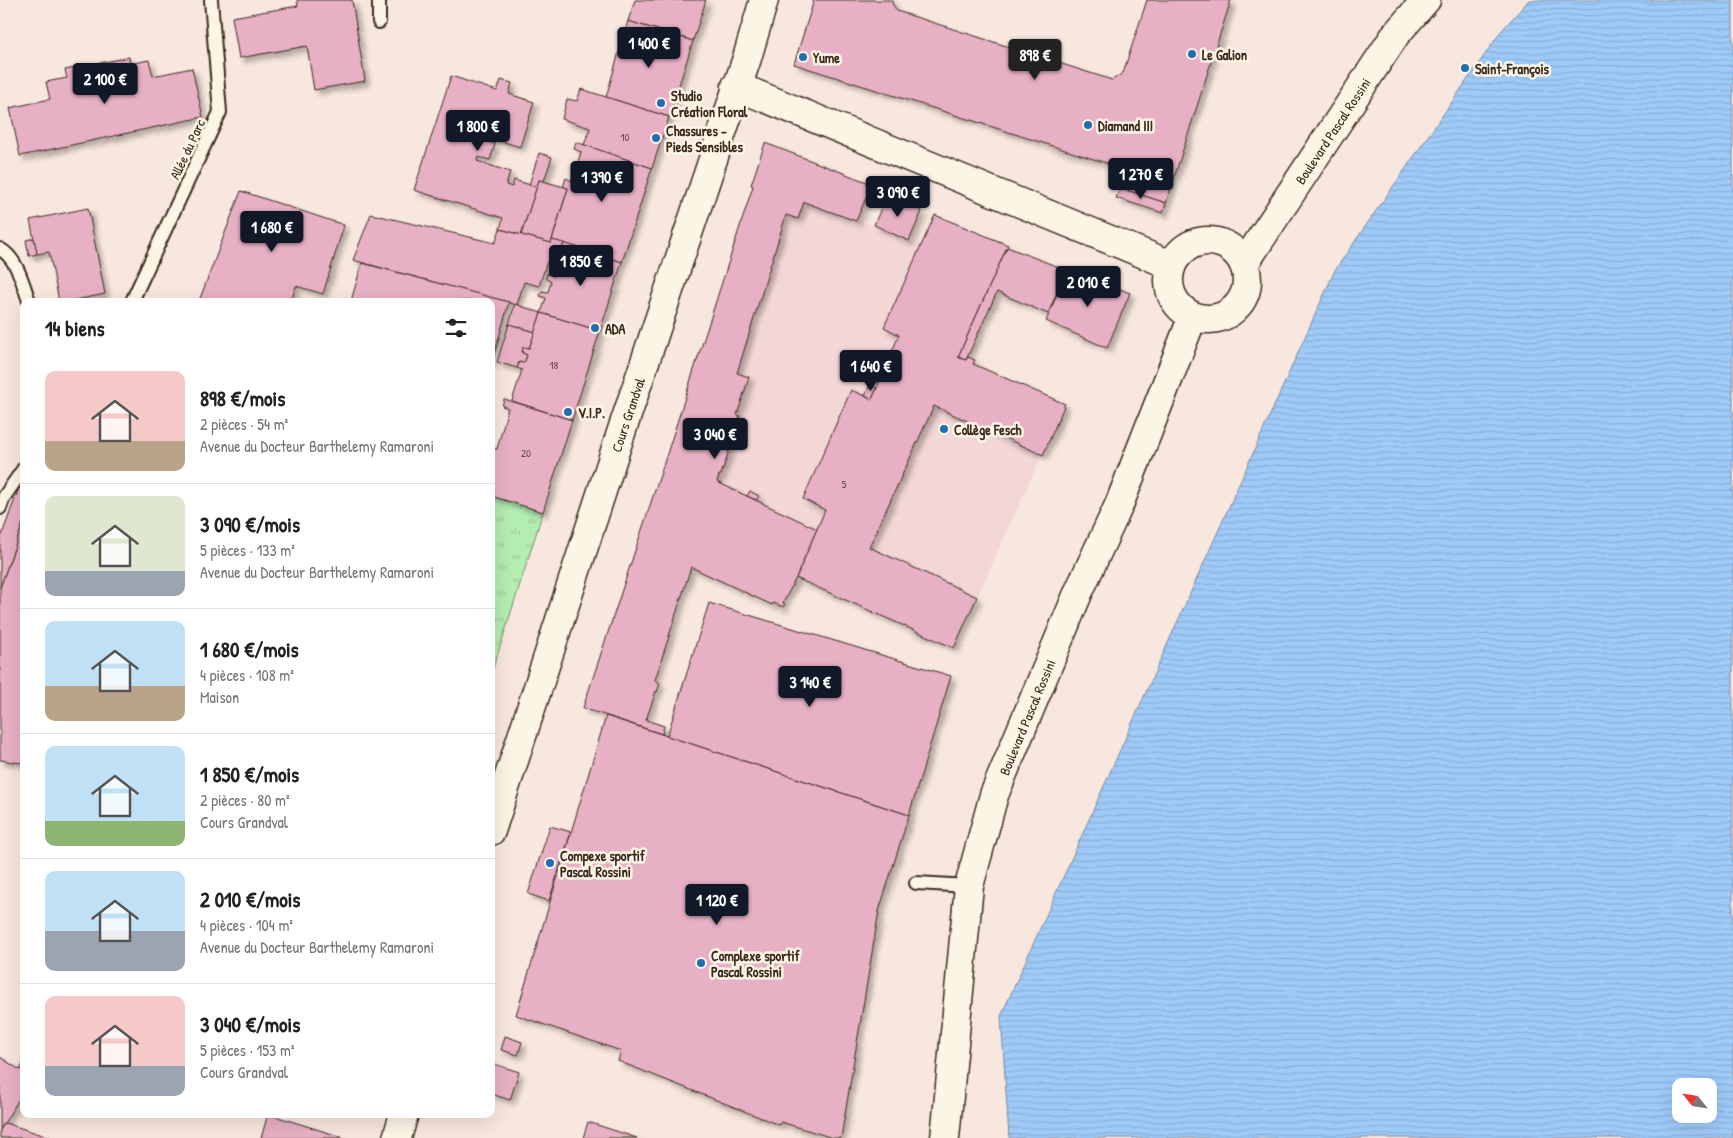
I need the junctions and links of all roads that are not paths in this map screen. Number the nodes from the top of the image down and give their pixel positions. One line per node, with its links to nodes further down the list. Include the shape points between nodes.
1 (211, 0): 11 (lane, Allée du Parc, via 220,112)
2 (379, 0): 5 (lane)
3 (764, 0): 6 (main road, Cours Grandval)
4 (1426, 0): 8 (main road, Boulevard Pascal Rossini, via 1396,34)
5 (379, 22)
6 (736, 86): 9 (main road); 15 (main road, Cours Grandval)
7 (0, 249): 10 (lane, via 20,273)
8 (1244, 264): 9 (main road, via 1227,245 1201,241 1188,245); 12 (main road, via 1246,290 1231,312 1219,318)
9 (1171, 265): 12 (main road, via 1169,283 1174,301)
10 (28, 298)
11 (133, 298)
12 (1193, 316): 17 (main road, Boulevard Pascal Rossini, via 1119,504 994,795)
13 (20, 474): 14 (lane)
14 (0, 508)
15 (495, 819)
16 (916, 883): 17 (lane)
17 (969, 886): 20 (main road, Boulevard Pascal Rossini)
18 (403, 1118): 19 (main road)
19 (397, 1138)
20 (945, 1138)

